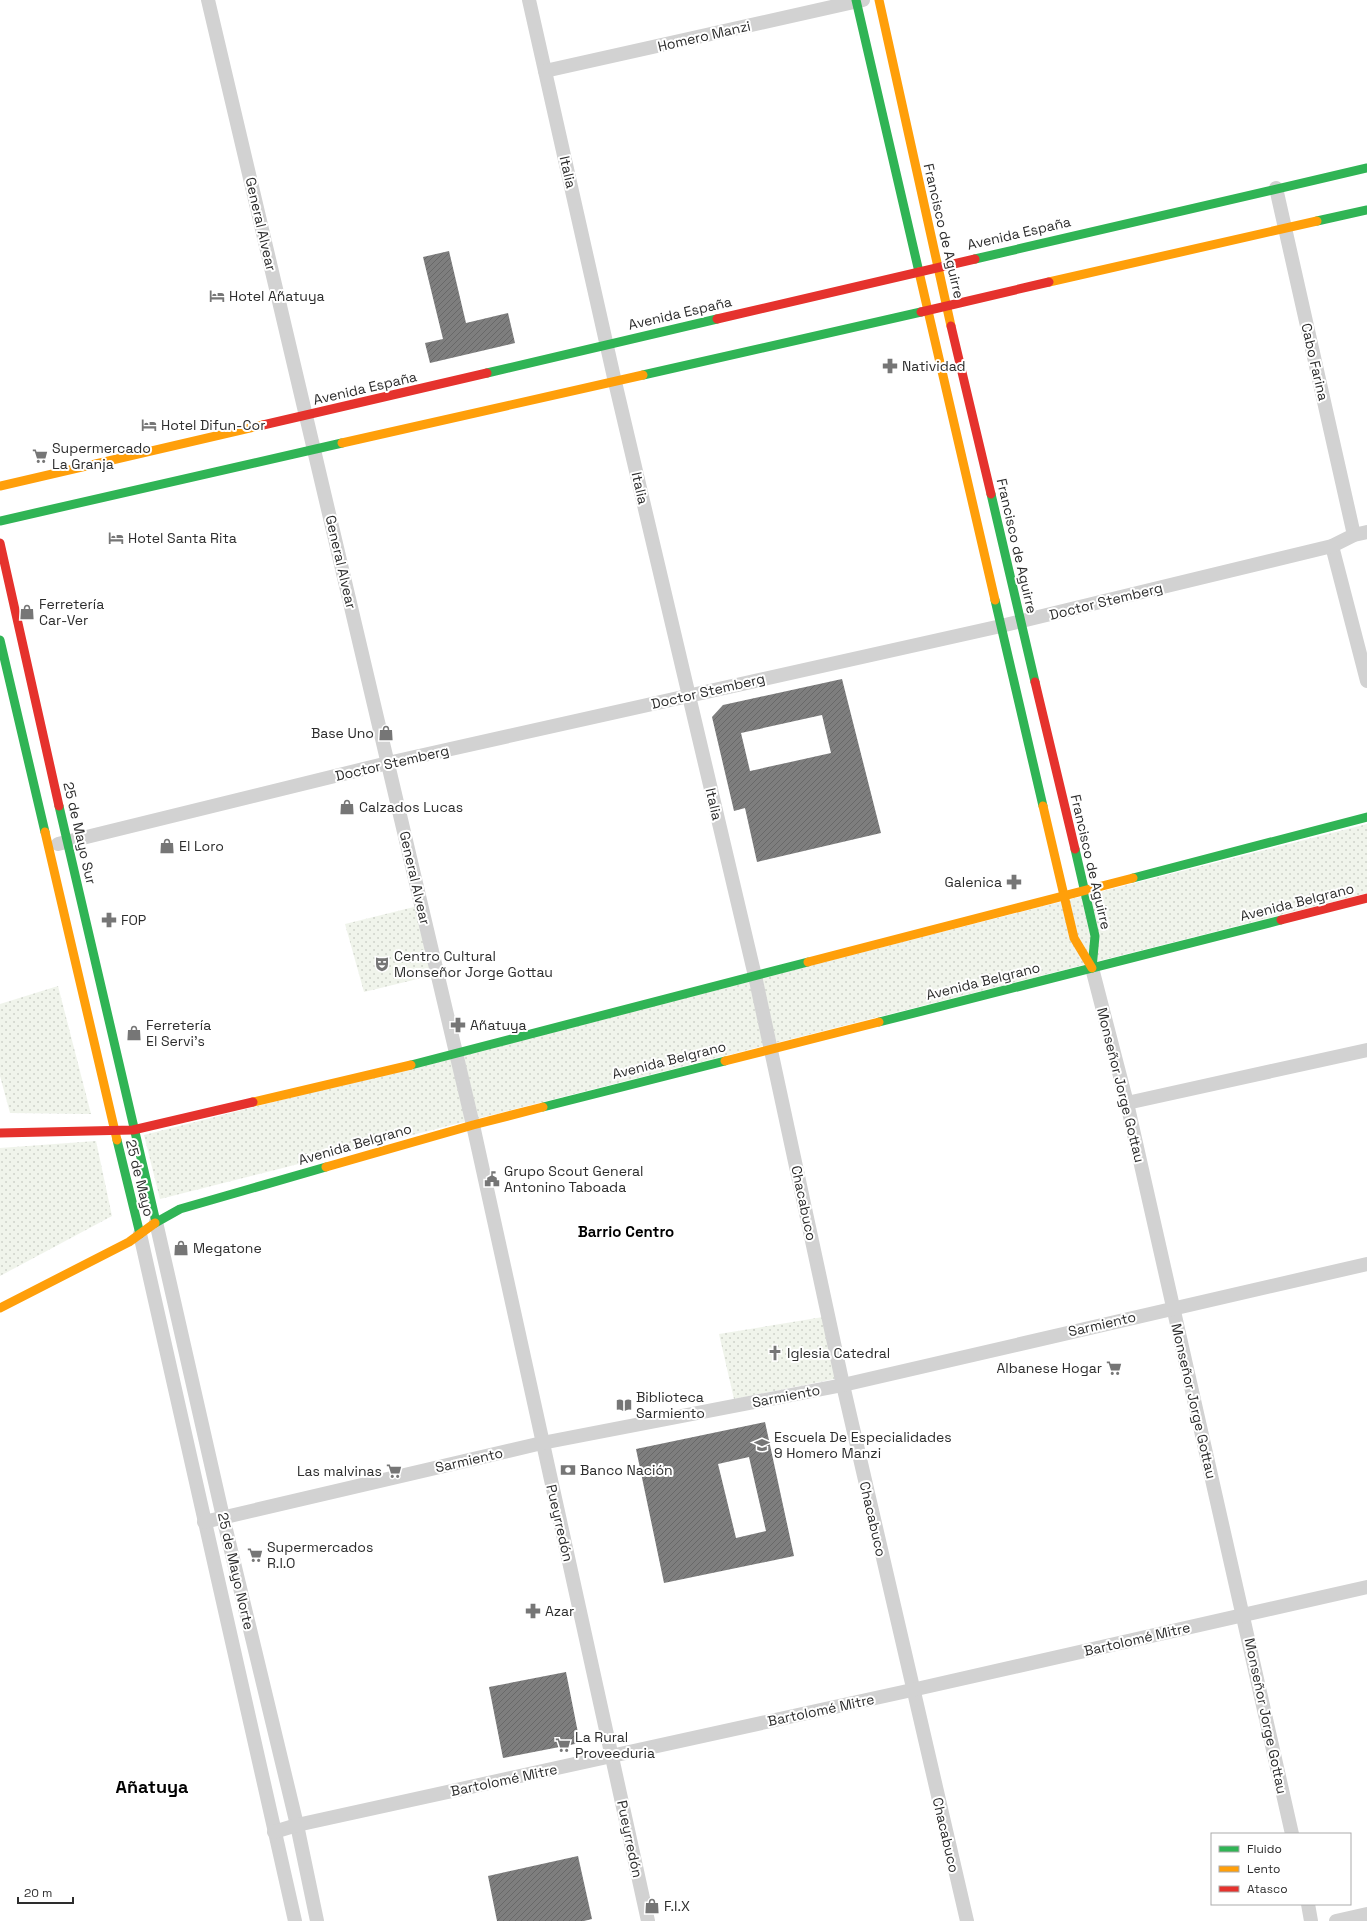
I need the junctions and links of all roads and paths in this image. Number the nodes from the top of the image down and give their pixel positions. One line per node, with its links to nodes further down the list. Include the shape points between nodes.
1 (208, 0): 16 (street, General Alvear)
2 (530, 0): 5 (street, Italia)
3 (858, 0): 5 (street, Homero Manzi); 11 (street)
4 (878, 0): 10 (street, Francisco de Aguirre)
5 (545, 71): 14 (street, Italia)
6 (1367, 168): 7 (street, Avenida España)
7 (1276, 188): 9 (street, Cabo Farina); 10 (street, Avenida España)
8 (1367, 210): 9 (street)
9 (1286, 229): 12 (street); 20 (street, Cabo Farina)
10 (937, 267): 11 (street, Avenida España); 12 (street, Francisco de Aguirre)
11 (919, 271): 13 (street); 14 (street, Avenida España)
12 (946, 306): 13 (street); 23 (street, Francisco de Aguirre)
13 (928, 310): 15 (street); 24 (street)
14 (607, 344): 15 (street, Italia); 16 (street, Avenida España)
15 (615, 382): 17 (street); 27 (street, Italia)
16 (306, 416): 17 (street, General Alvear); 18 (street, Avenida España)
17 (314, 450): 19 (street); 28 (street, General Alvear)
18 (0, 486)
19 (0, 521)
20 (1360, 534): 22 (street, Doctor Stemberg)
21 (0, 543): 30 (street, 25 de Mayo Sur)
22 (1332, 546): 23 (street, Doctor Stemberg); 26 (street)
23 (1021, 622): 24 (street, Doctor Stemberg); 32 (street, Francisco de Aguirre)
24 (1001, 626): 27 (street, Doctor Stemberg); 33 (street)
25 (0, 640): 31 (street)
26 (1367, 681)
27 (688, 696): 28 (street, Doctor Stemberg); 36 (street, Italia)
28 (388, 763): 30 (street, Doctor Stemberg); 39 (street, General Alvear)
29 (1367, 817): 32 (street)
30 (67, 842): 31 (street, Doctor Stemberg); 43 (street, 25 de Mayo Sur)
31 (48, 845): 42 (street)
32 (1084, 890): 33 (street); 35 (street, Francisco de Aguirre, via 1095,936)
33 (1064, 896): 35 (street, via 1074,938); 36 (street)
34 (1367, 898): 35 (street, Avenida Belgrano)
35 (1092, 968): 37 (street, Avenida Belgrano); 40 (street, Monseñor Jorge Gottau)
36 (755, 976): 37 (street, Chacabuco); 39 (street)
37 (772, 1048): 41 (street, Avenida Belgrano); 50 (street, Chacabuco)
38 (1367, 1050): 40 (street)
39 (456, 1054): 41 (street, General Alvear); 43 (street)
40 (1128, 1104): 49 (street, Monseñor Jorge Gottau)
41 (473, 1125): 45 (street, Avenida Belgrano, via 180,1209); 51 (street, Pueyrredón)
42 (114, 1130): 43 (street); 44 (street); 46 (street, 25 de Mayo)
43 (133, 1130): 45 (street, 25 de Mayo)
44 (0, 1133)
45 (156, 1222): 46 (street, Avenida Belgrano); 52 (street, 25 de Mayo Norte)
46 (140, 1234): 48 (street, Avenida Belgrano, via 92,1262); 53 (street, 25 de Mayo Norte)
47 (1367, 1264): 49 (street, Sarmiento)
48 (0, 1308)
49 (1172, 1308): 50 (street, Sarmiento); 55 (street, Monseñor Jorge Gottau)
50 (843, 1385): 51 (street, Sarmiento); 56 (street, Chacabuco)
51 (542, 1444): 52 (street, Sarmiento); 57 (street, Pueyrredón)
52 (223, 1517): 53 (street, Sarmiento); 58 (street, 25 de Mayo Norte)
53 (204, 1522): 59 (street, 25 de Mayo Norte)
54 (1367, 1587): 55 (street, Bartolomé Mitre)
55 (1244, 1615): 56 (street, Bartolomé Mitre); 60 (street, Monseñor Jorge Gottau)
56 (912, 1690): 57 (street, Bartolomé Mitre); 66 (street, Chacabuco)
57 (612, 1756): 58 (street, Bartolomé Mitre); 65 (street, Pueyrredón)
58 (297, 1826): 59 (street, Bartolomé Mitre); 64 (street, 25 de Mayo Norte)
59 (274, 1832): 63 (street, 25 de Mayo Norte)
60 (1292, 1833)
61 (1308, 1905): 67 (street)
62 (1367, 1914): 68 (street)
63 (295, 1921)
64 (317, 1921)
65 (648, 1921)
66 (967, 1921)
67 (1311, 1921)
68 (1336, 1921)

